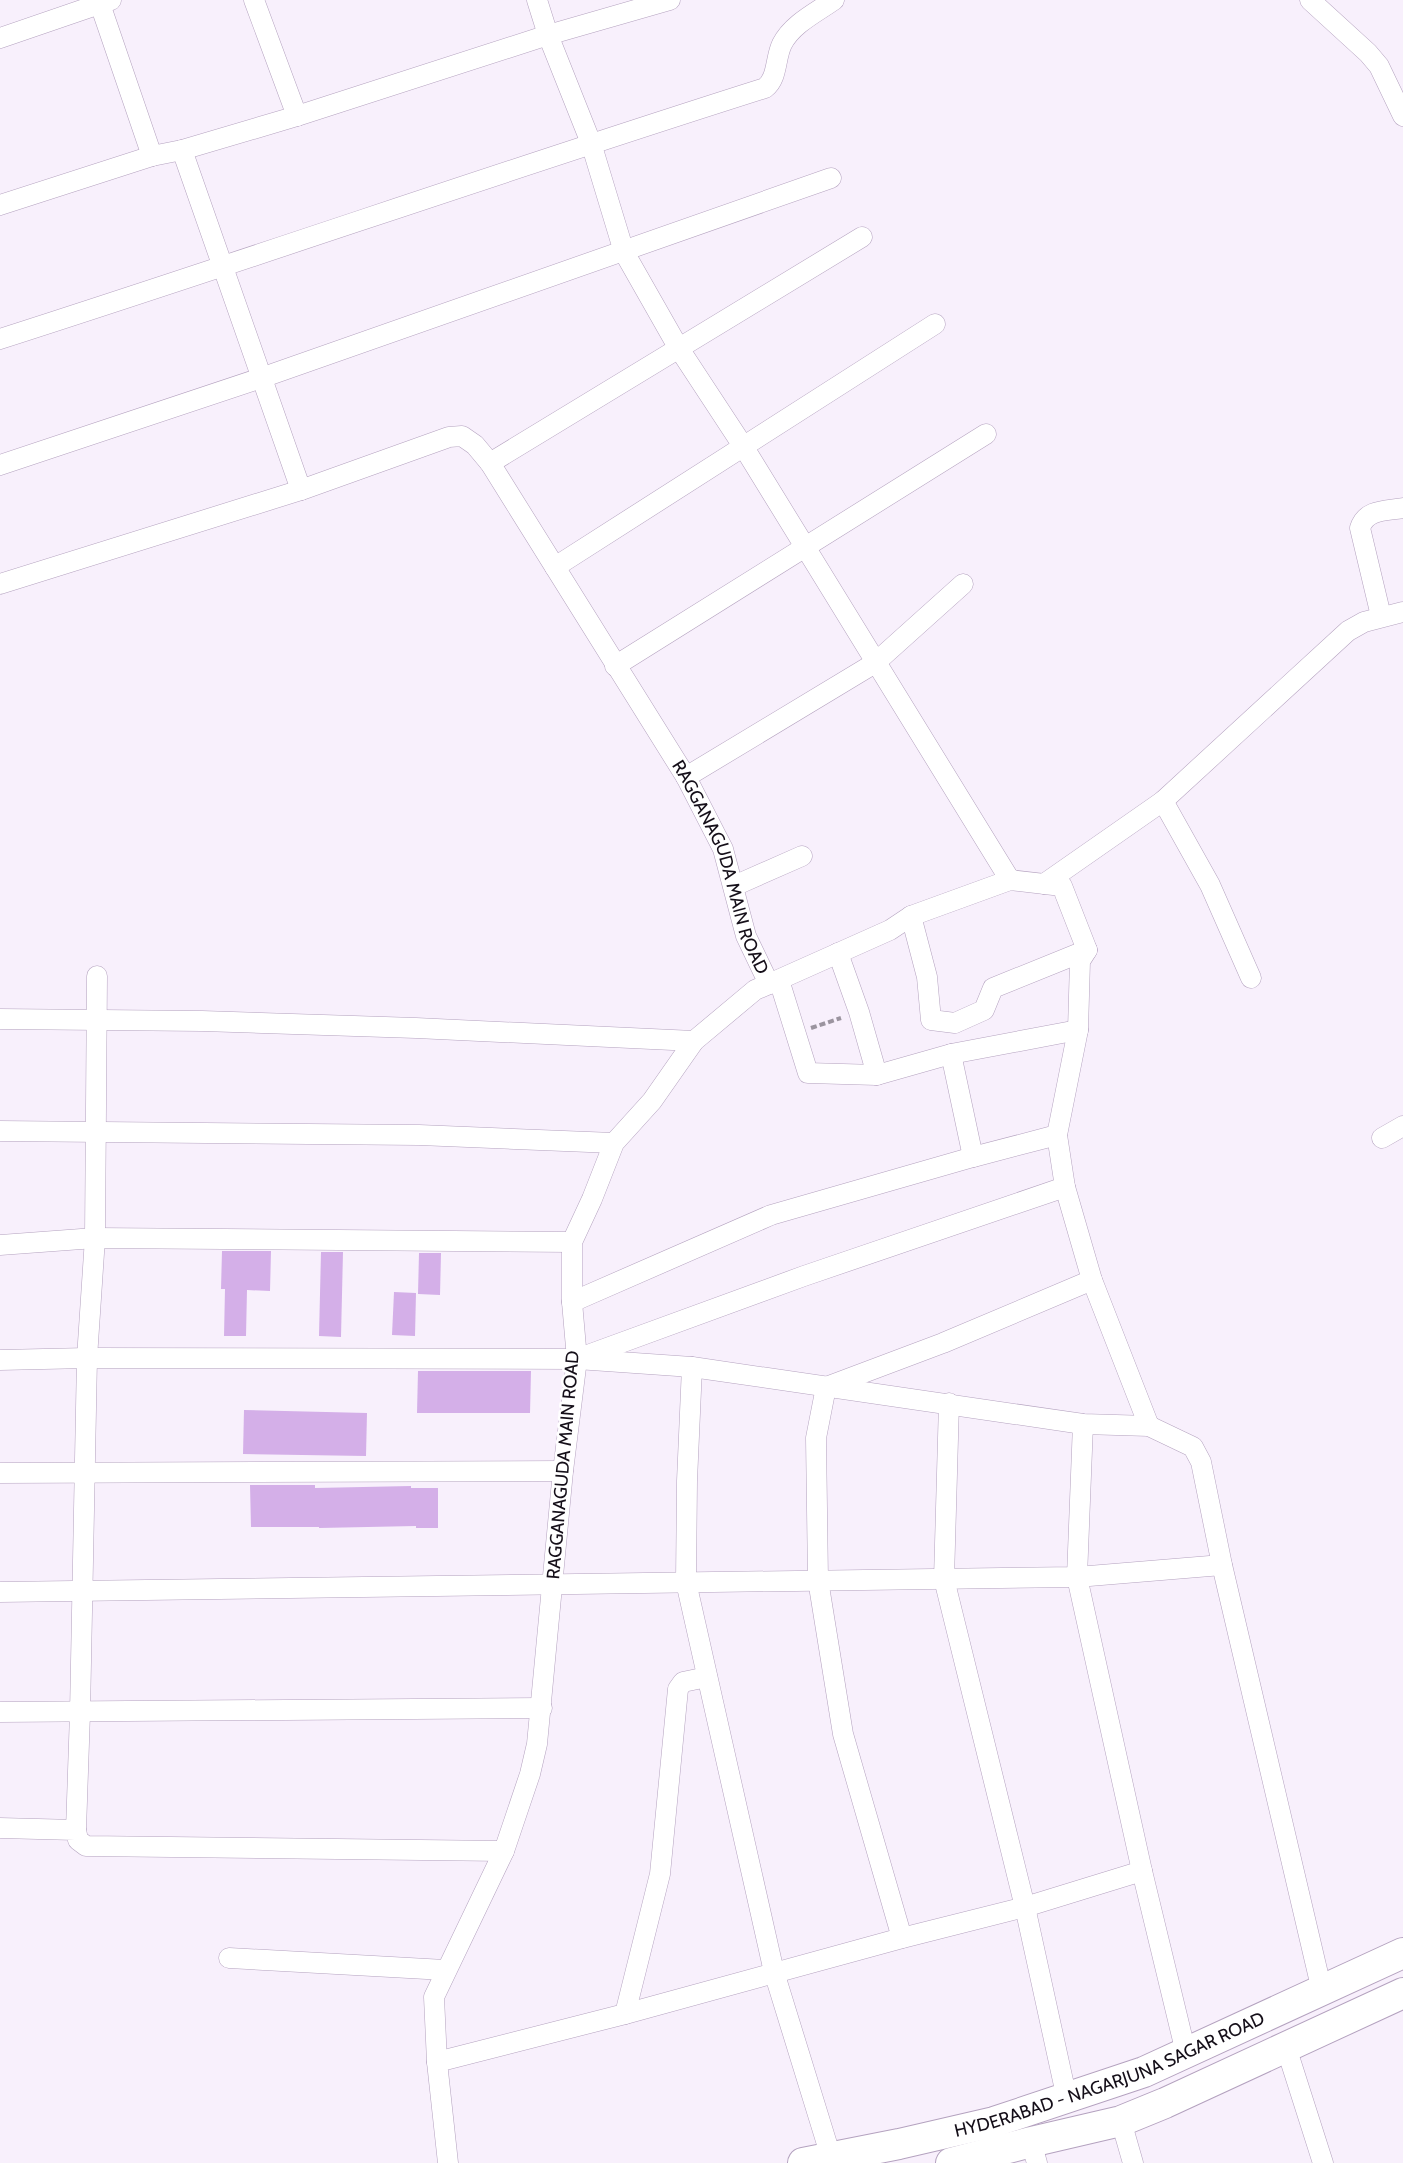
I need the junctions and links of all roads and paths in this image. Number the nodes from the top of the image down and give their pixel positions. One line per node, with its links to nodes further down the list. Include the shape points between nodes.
1 (254, 0): 9 (street)
2 (537, 0): 7 (street)
3 (670, 0): 7 (street)
4 (834, 0): 11 (street, via 788,36 771,82 765,87)
5 (1310, 0): 10 (street, via 1379,66)
6 (106, 2): 8 (street); 13 (street)
7 (548, 35): 9 (street); 11 (street)
8 (0, 38)
9 (297, 116): 12 (street)
10 (1403, 116)
11 (591, 143): 17 (street); 18 (street)
12 (182, 150): 13 (street); 18 (street)
13 (152, 156): 15 (street)
14 (831, 178): 17 (street)
15 (0, 205)
16 (862, 237): 21 (street)
17 (624, 252): 21 (street); 22 (street)
18 (223, 268): 20 (street); 22 (street)
19 (935, 324): 24 (street)
20 (0, 339)
21 (678, 347): 24 (street); 25 (street)
22 (261, 378): 26 (street); 27 (street)
23 (986, 434): 29 (street)
24 (743, 446): 29 (street); 30 (street)
25 (490, 462): 27 (street, RAGGANAGUDA MAIN ROAD, via 462,436 449,437); 30 (street, RAGGANAGUDA MAIN ROAD)
26 (0, 465)
27 (301, 490): 31 (street)
28 (1403, 508): 34 (street, via 1374,513 1362,519 1359,528)
29 (805, 548): 35 (street); 36 (street)
30 (555, 567): 36 (street, RAGGANAGUDA MAIN ROAD)
31 (0, 584)
32 (963, 584): 35 (street)
33 (1403, 612): 34 (street)
34 (1382, 616): 38 (street, via 1348,631)
35 (876, 663): 37 (street); 40 (street)
36 (615, 666): 37 (street, RAGGANAGUDA MAIN ROAD)
37 (686, 777): 42 (street, RAGGANAGUDA MAIN ROAD, via 723,849)
38 (1163, 801): 41 (street); 47 (street, via 1210,885)
39 (802, 856): 42 (street)
40 (1010, 880): 41 (street); 43 (street)
41 (1044, 884): 44 (street, via 1062,886)
42 (734, 886): 48 (street, RAGGANAGUDA MAIN ROAD, via 756,961)
43 (911, 916): 44 (street, via 927,976 931,1020 955,1023 984,1010 993,988); 45 (street)
44 (1087, 950): 52 (street, via 1080,961)
45 (838, 953): 48 (street); 49 (street)
46 (97, 976): 51 (street)
47 (1251, 978)
48 (774, 982): 53 (street); 54 (street, RAGGANAGUDA MAIN ROAD, via 755,990)
49 (859, 1012): 53 (path); 56 (street)
50 (0, 1019): 51 (street)
51 (97, 1021): 54 (street, via 369,1026); 59 (street)
52 (1078, 1030): 55 (street); 60 (street)
53 (796, 1033): 56 (street, via 808,1073)
54 (694, 1041): 62 (street, RAGGANAGUDA MAIN ROAD, via 652,1101)
55 (951, 1054): 56 (street); 63 (street)
56 (877, 1075)
57 (1403, 1126): 61 (street)
58 (0, 1131): 59 (street)
59 (97, 1132): 62 (street, via 419,1135); 65 (street)
60 (1057, 1135): 63 (street); 64 (street)
61 (1382, 1138)
62 (614, 1143): 66 (street, RAGGANAGUDA MAIN ROAD)
63 (973, 1157): 69 (street, via 771,1215)
64 (1065, 1187): 68 (street); 71 (street)
65 (95, 1238): 66 (street); 67 (street); 70 (street)
66 (572, 1242): 69 (street, RAGGANAGUDA MAIN ROAD)
67 (0, 1245)
68 (1092, 1280): 74 (street); 77 (street)
69 (572, 1302): 71 (street, RAGGANAGUDA MAIN ROAD)
70 (87, 1358): 71 (street); 72 (street); 79 (street)
71 (577, 1359): 73 (street); 78 (street, RAGGANAGUDA MAIN ROAD)
72 (0, 1360)
73 (692, 1367): 74 (street); 85 (street)
74 (826, 1387): 75 (street); 84 (street, via 816,1438)
75 (949, 1403): 76 (street); 83 (street)
76 (1083, 1424): 77 (street); 82 (street)
77 (1149, 1426): 81 (street, via 1193,1447 1201,1462)
78 (563, 1470): 79 (street); 86 (street, RAGGANAGUDA MAIN ROAD)
79 (85, 1471): 80 (street); 87 (street)
80 (0, 1473)
81 (1222, 1565): 82 (street); 103 (street)
82 (1077, 1577): 83 (street); 96 (street)
83 (944, 1579): 84 (street); 97 (street)
84 (818, 1580): 85 (street); 98 (street, via 843,1734)
85 (686, 1582): 86 (street); 89 (street)
86 (552, 1584): 87 (street); 90 (street, RAGGANAGUDA MAIN ROAD)
87 (83, 1591): 88 (street); 92 (street)
88 (0, 1592)
89 (707, 1677): 102 (street); 105 (street, via 683,1682 678,1689 660,1874)
90 (542, 1708): 92 (street); 95 (street, RAGGANAGUDA MAIN ROAD, via 530,1774)
91 (0, 1712): 92 (street)
92 (80, 1713): 94 (street)
93 (0, 1828): 94 (street)
94 (76, 1830): 95 (street, via 78,1840 86,1846)
95 (504, 1851): 101 (street, RAGGANAGUDA MAIN ROAD)
96 (1142, 1871): 97 (street); 107 (street)
97 (1025, 1907): 98 (street); 109 (street)
98 (902, 1938): 102 (street)
99 (1403, 1953): 103 (main road, HYDERABAD - NAGARJUNA SAGAR ROAD)
100 (229, 1958): 101 (street)
101 (445, 1970): 108 (street, RAGGANAGUDA MAIN ROAD, via 434,1996)
102 (774, 1972): 105 (street); 112 (street)
103 (1322, 1991): 107 (main road, HYDERABAD - NAGARJUNA SAGAR ROAD)
104 (1403, 1993): 106 (main road, HYDERABAD - NAGARJUNA SAGAR ROAD)
105 (625, 2014): 108 (street)
106 (1286, 2047): 110 (main road, HYDERABAD - NAGARJUNA SAGAR ROAD); 116 (street)
107 (1186, 2053): 109 (main road, HYDERABAD - NAGARJUNA SAGAR ROAD, via 1144,2073)
108 (437, 2062): 114 (street, RAGGANAGUDA MAIN ROAD)
109 (1067, 2098): 112 (main road, HYDERABAD - NAGARJUNA SAGAR ROAD, via 994,2122)
110 (1121, 2121): 111 (main road, HYDERABAD - NAGARJUNA SAGAR ROAD); 115 (street)
111 (1034, 2152): 113 (main road, HYDERABAD - NAGARJUNA SAGAR ROAD)
112 (817, 2160)
113 (960, 2162)
114 (448, 2163)
115 (1133, 2163)
116 (1323, 2163)

